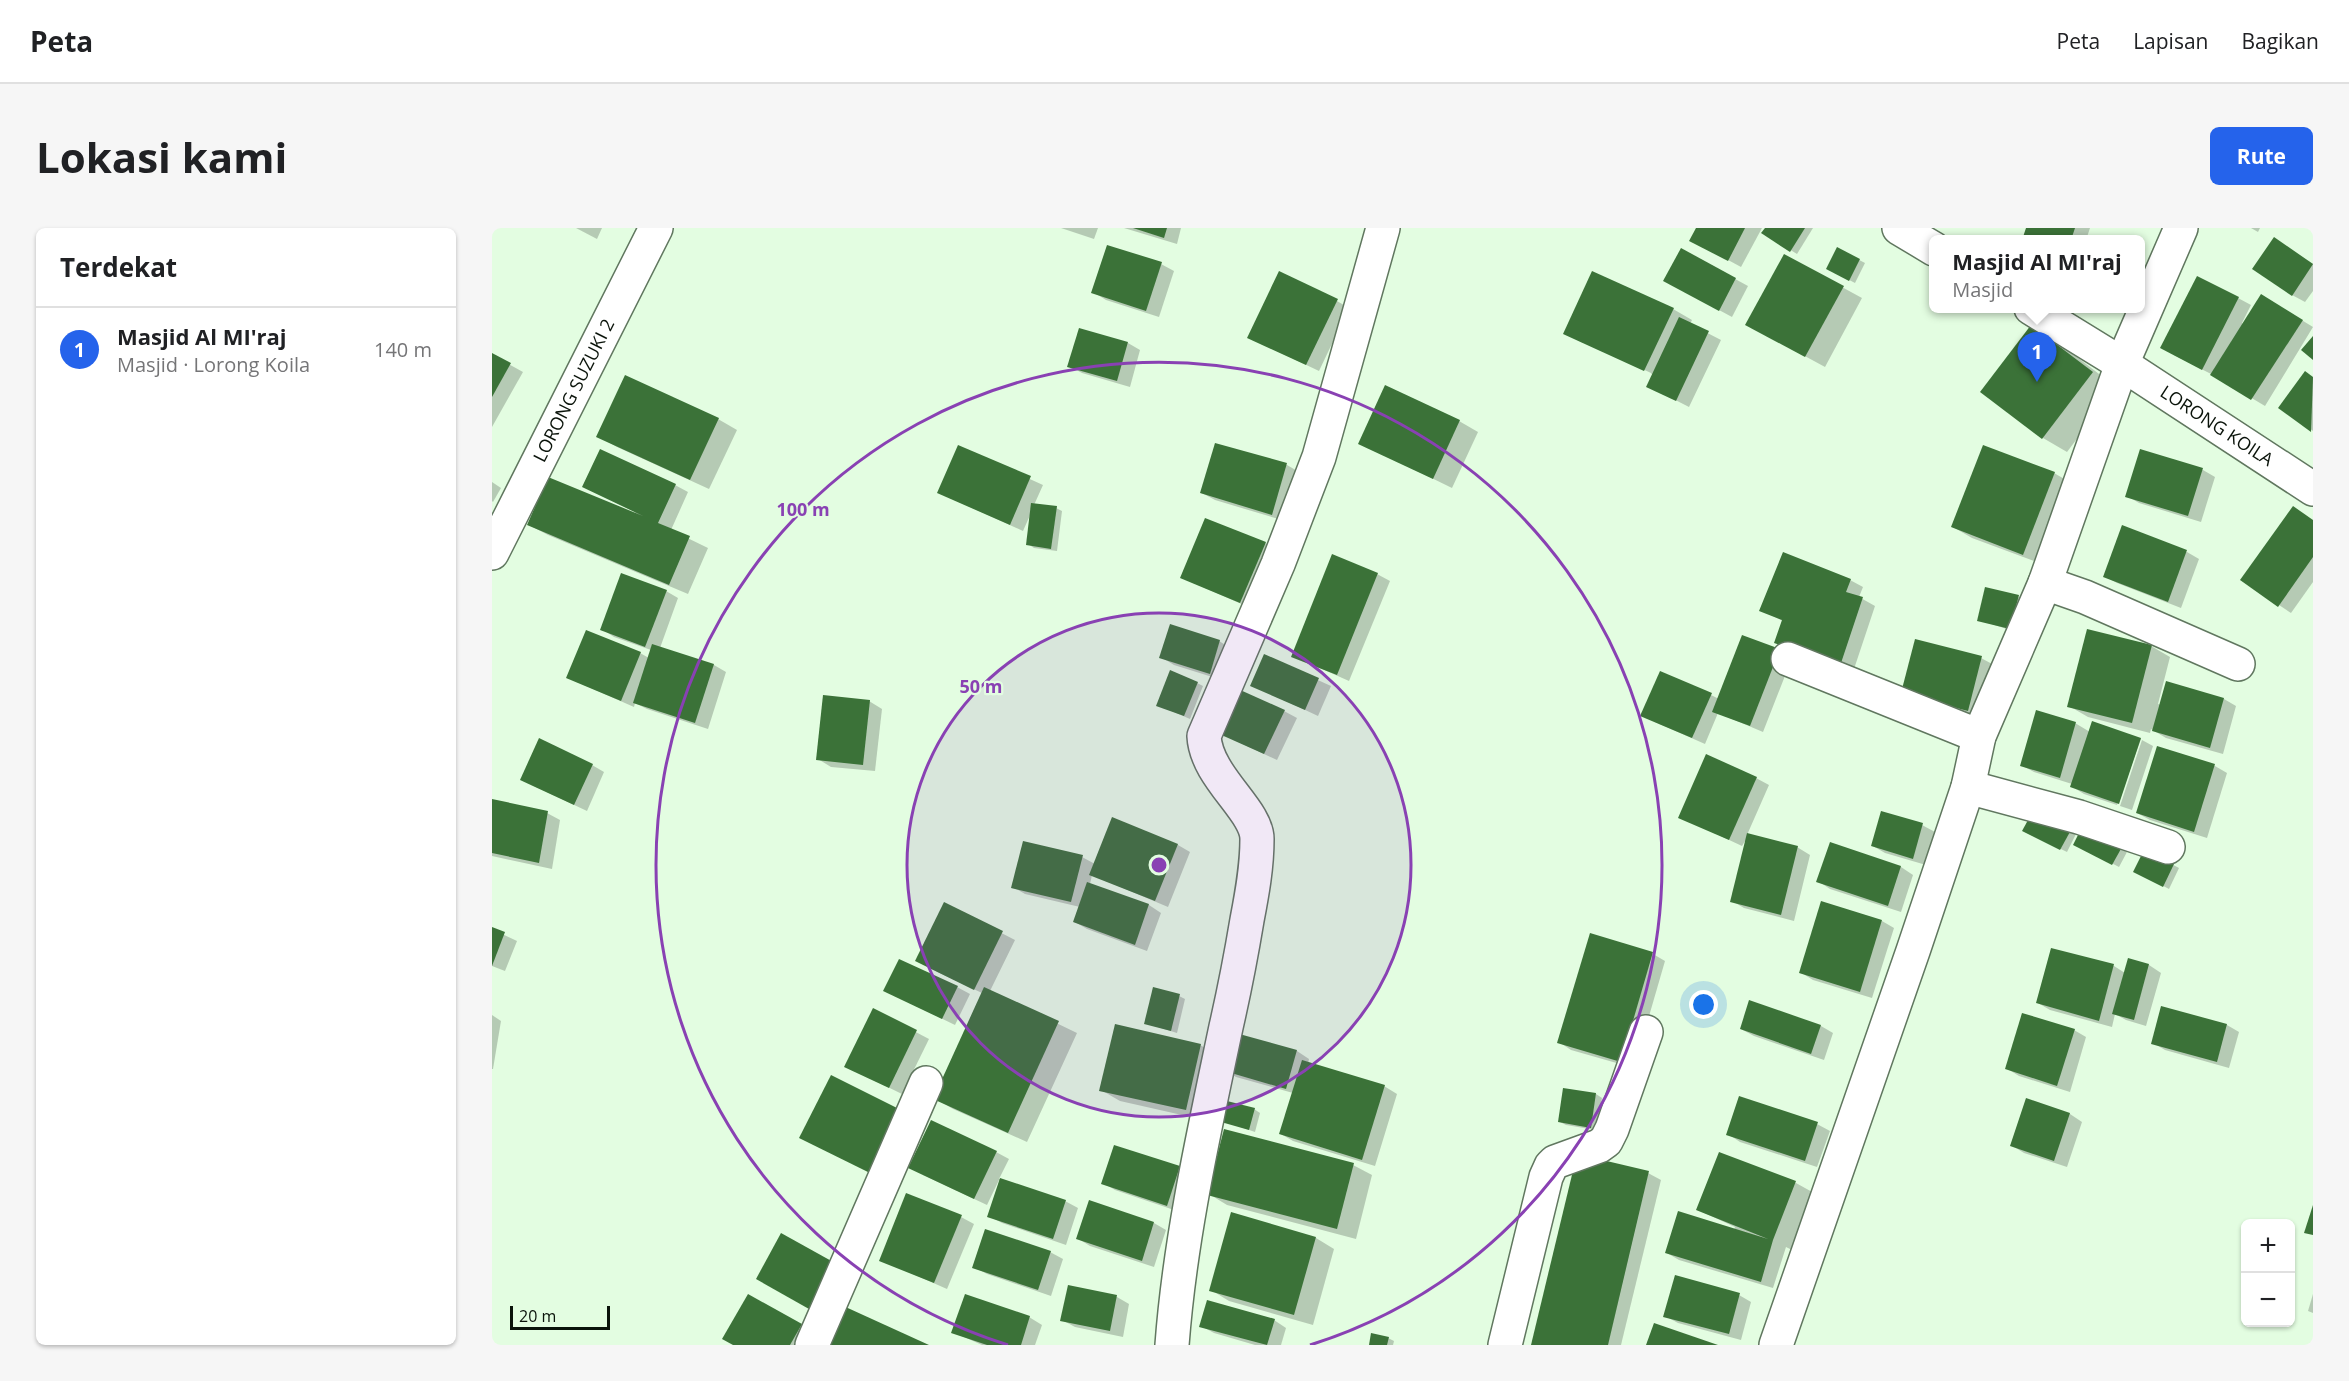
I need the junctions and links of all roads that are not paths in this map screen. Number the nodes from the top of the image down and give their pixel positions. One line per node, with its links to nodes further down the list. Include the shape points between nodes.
1 (656, 228): 11 (street, LORONG SUZUKI 2)
2 (1383, 228): 21 (street, via 1319,457 1204,736 1204,748 1216,774 1257,836 1255,876 1206,1121 1176,1292)
3 (1899, 228): 5 (street)
4 (2181, 228): 6 (street)
5 (1929, 246)
6 (2145, 311)
7 (2038, 313): 9 (street, LORONG KOILA)
8 (2144, 313): 9 (street)
9 (2122, 364): 10 (street, LORONG KOILA); 12 (street)
10 (2313, 489)
11 (492, 553)
12 (2044, 583): 14 (street); 15 (street)
13 (1788, 659): 15 (street)
14 (2238, 664)
15 (1979, 736): 16 (street)
16 (1968, 787): 17 (street, via 2079,817); 23 (street)
17 (2168, 847)
18 (1646, 1032): 22 (street, via 1606,1141 1555,1162 1548,1172)
19 (926, 1083): 20 (street)
20 (812, 1345)
21 (1172, 1345)
22 (1505, 1345)
23 (1776, 1345)

